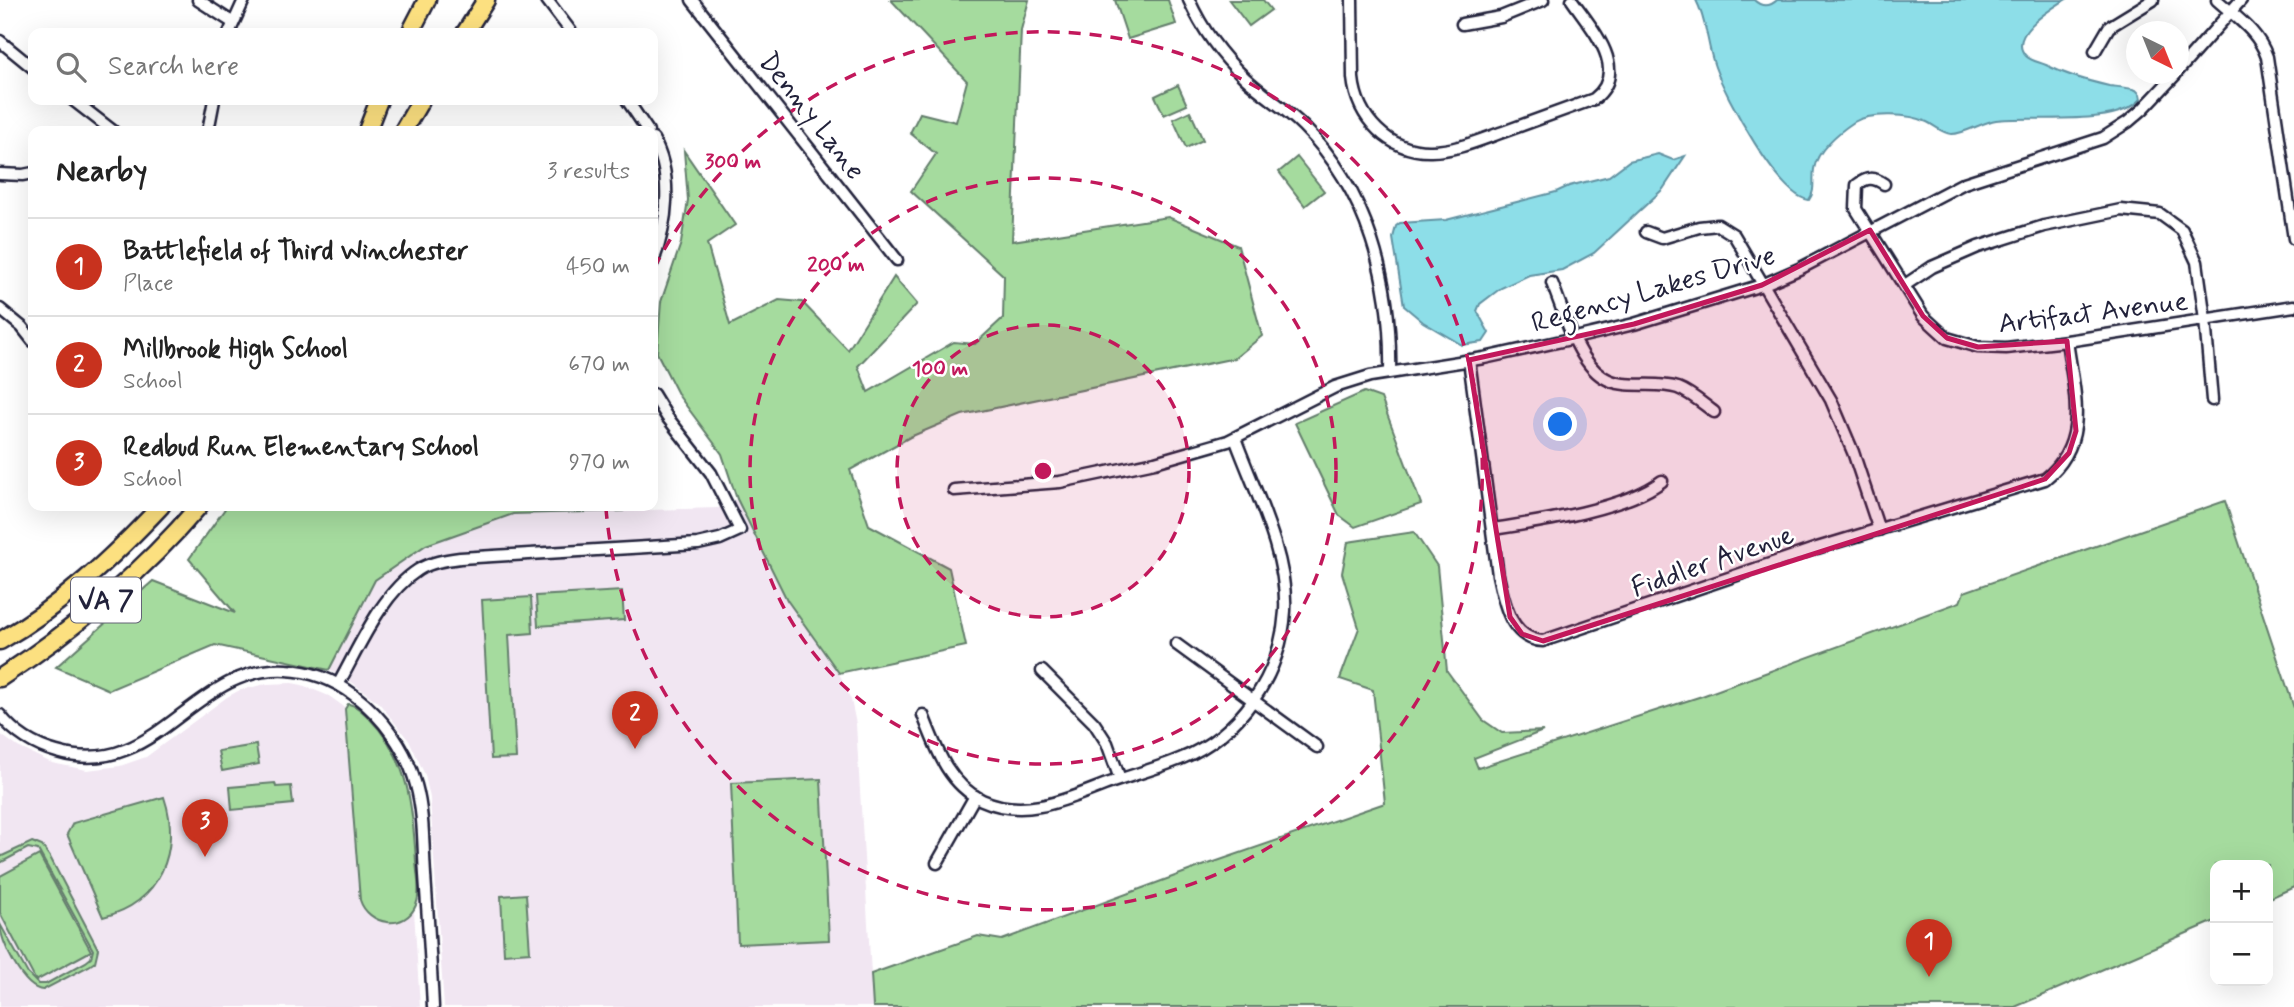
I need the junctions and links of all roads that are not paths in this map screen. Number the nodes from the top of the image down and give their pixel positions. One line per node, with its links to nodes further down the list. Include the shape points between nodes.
1 (198, 0): 15 (street)
2 (244, 0): 15 (street)
3 (427, 0): 18 (highway)
4 (486, 0): 19 (highway)
5 (547, 0): 20 (street)
6 (692, 0): 44 (street, Denny Lane)
7 (1189, 0): 55 (street, via 1232,64 1302,125 1335,163 1359,204 1373,242 1386,310)
8 (1352, 0): 10 (street, via 1354,91 1363,112 1381,134 1419,151 1473,142 1594,99 1602,92 1609,78 1609,61)
9 (1543, 0): 16 (street, via 1501,17)
10 (1572, 0)
11 (2153, 0): 22 (street, via 2109,27)
12 (2217, 0): 14 (street)
13 (2241, 0): 14 (street, Regency Lakes Drive)
14 (2232, 13): 23 (street, Regency Lakes Drive); 42 (street, via 2262,43 2267,57)
15 (232, 22): 17 (street)
16 (1462, 24)
17 (230, 28)
18 (413, 28)
19 (468, 28)
20 (568, 28)
21 (0, 41): 24 (street)
22 (2095, 51)
23 (2189, 59)
24 (28, 64)
25 (2166, 84): 40 (street, Regency Lakes Drive, via 2129,122 2103,138 1964,183)
26 (79, 105): 31 (street)
27 (213, 105): 32 (street)
28 (377, 105): 33 (highway)
29 (418, 105): 34 (highway)
30 (630, 105): 35 (street)
31 (103, 126)
32 (209, 126)
33 (369, 126)
34 (406, 126)
35 (645, 126)
36 (658, 151): 43 (street, via 666,200)
37 (28, 173): 38 (street)
38 (0, 174)
39 (1884, 184): 40 (street, Artifact Avenue, via 1873,178 1857,185 1856,209)
40 (1870, 230): 46 (street, Regency Lakes Drive); 47 (street, Artifact Avenue)
41 (1646, 232): 46 (street, via 1662,238 1718,225 1734,236)
42 (2294, 239)
43 (658, 245)
44 (897, 260)
45 (1552, 282): 52 (street)
46 (1762, 285): 52 (street, Regency Lakes Drive); 65 (street, via 1843,425)
47 (1905, 285): 50 (street, via 1978,247 2044,226 2121,210 2161,214 2182,230 2197,262); 53 (street, Artifact Avenue, via 1923,316 1947,338 1978,347 2006,348)
48 (2294, 306): 50 (street, Artifact Avenue)
49 (0, 309): 51 (street)
50 (2205, 319): 53 (street, Artifact Avenue); 56 (street)
51 (28, 335)
52 (1575, 338): 54 (street, Regency Lakes Drive); 58 (street, via 1587,362 1603,377 1622,384 1678,388)
53 (2067, 341): 65 (street, Fiddler Avenue, via 2076,431 2059,468 2045,479)
54 (1468, 360): 55 (street, Regency Lakes Drive); 64 (street, Fiddler Avenue)
55 (1390, 372): 59 (street, Regency Lakes Drive, via 1335,387)
56 (2212, 400)
57 (658, 402): 70 (street, via 711,473 740,530 698,544 433,563 418,570 390,596)
58 (1714, 412)
59 (1235, 438): 61 (street, Regency Lakes Drive, via 1097,475); 71 (street, via 1273,539 1284,590 1279,643 1268,677)
60 (1662, 481): 64 (street, via 1628,500)
61 (954, 490)
62 (156, 511): 66 (highway, VA 7, via 89,577)
63 (194, 511): 69 (highway, VA 7, via 121,587)
64 (1493, 529): 65 (street, Fiddler Avenue, via 1498,575 1510,617 1522,634 1544,641)
65 (1879, 530)
66 (0, 641)
67 (1177, 645): 71 (street)
68 (1042, 671): 75 (street, via 1094,723)
69 (0, 678)
70 (339, 683): 72 (street, via 295,670 249,673 215,689 148,739 92,757 48,750 15,731); 78 (street, via 388,729 416,783)
71 (1253, 700): 74 (street); 75 (street, via 1231,727 1203,747)
72 (0, 715)
73 (923, 715): 76 (street, via 946,768)
74 (1317, 747)
75 (1120, 779): 76 (street, via 1029,809 998,806)
76 (975, 796): 77 (street)
77 (937, 863)
78 (433, 1007)

